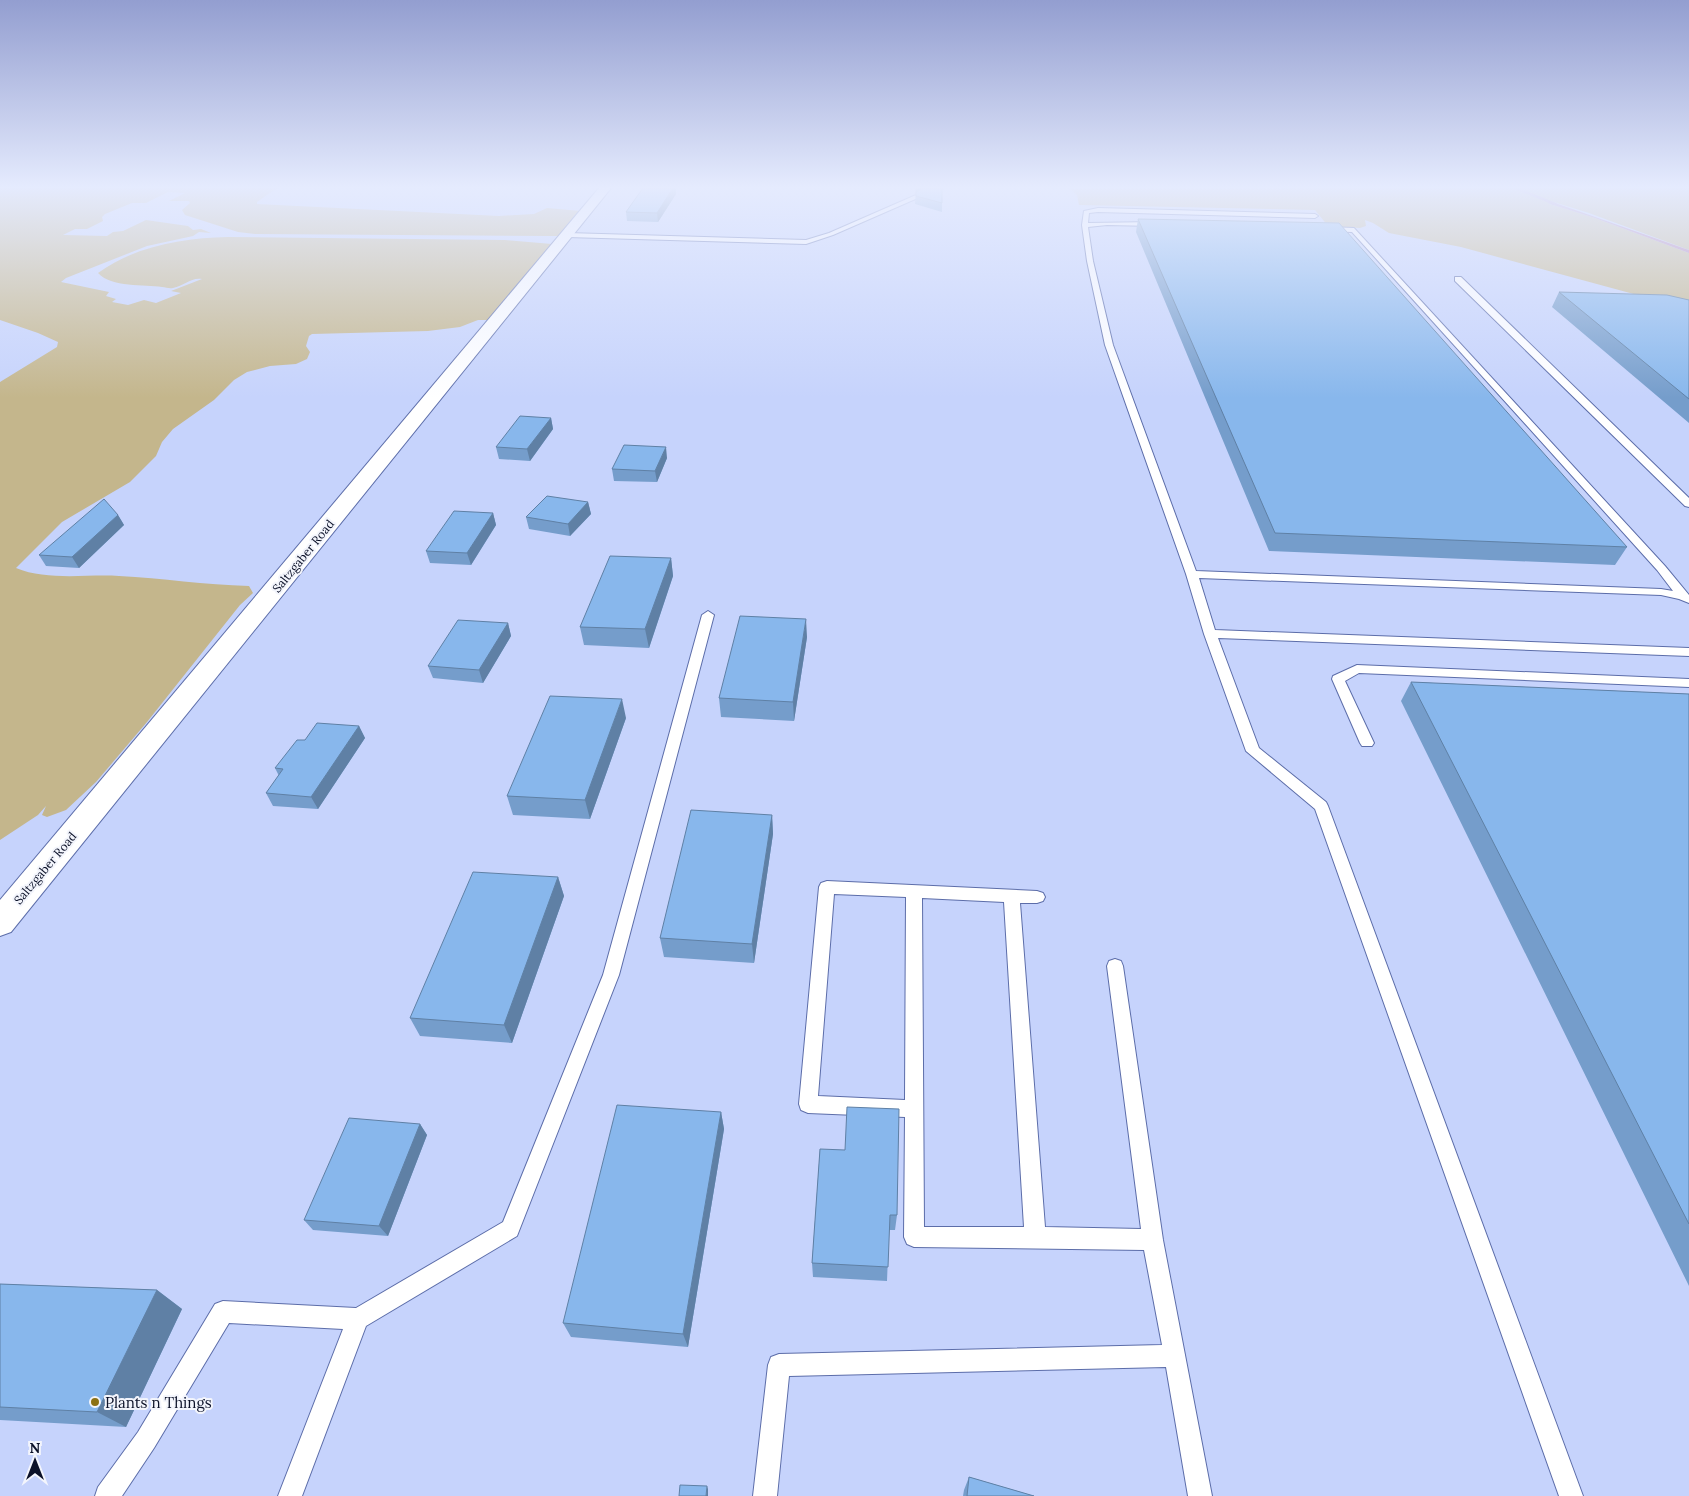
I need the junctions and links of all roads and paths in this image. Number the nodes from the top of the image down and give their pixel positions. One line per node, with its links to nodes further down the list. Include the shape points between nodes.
1 (549, 258): 16 (street, Saltzgaber Road)
2 (1090, 258): 6 (lane, via 1109,345)
3 (1379, 258): 7 (lane)
4 (1458, 279): 5 (lane)
5 (1689, 504)
6 (1192, 574): 7 (lane, via 1661,592); 9 (lane)
7 (1686, 598)
8 (708, 615): 21 (lane, via 611,975 510,1229)
9 (1210, 634): 10 (lane); 27 (lane, via 1253,751 1321,806)
10 (1689, 652)
11 (1689, 683): 12 (lane, via 1356,669 1338,679)
12 (1366, 743)
13 (914, 892): 14 (lane); 18 (lane); 18 (lane, via 827,887 808,1104)
14 (1012, 897): 15 (lane); 19 (lane)
15 (1037, 897)
16 (0, 923)
17 (1114, 966): 20 (lane)
18 (915, 1109): 19 (lane, via 914,1237)
19 (1035, 1237): 20 (lane)
20 (1153, 1240): 22 (lane)
21 (358, 1319): 23 (lane, via 222,1312 146,1440); 24 (lane)
22 (1175, 1356): 25 (lane, via 779,1365); 26 (lane)
23 (107, 1496)
24 (290, 1496)
25 (765, 1496)
26 (1200, 1496)
27 (1571, 1496)

